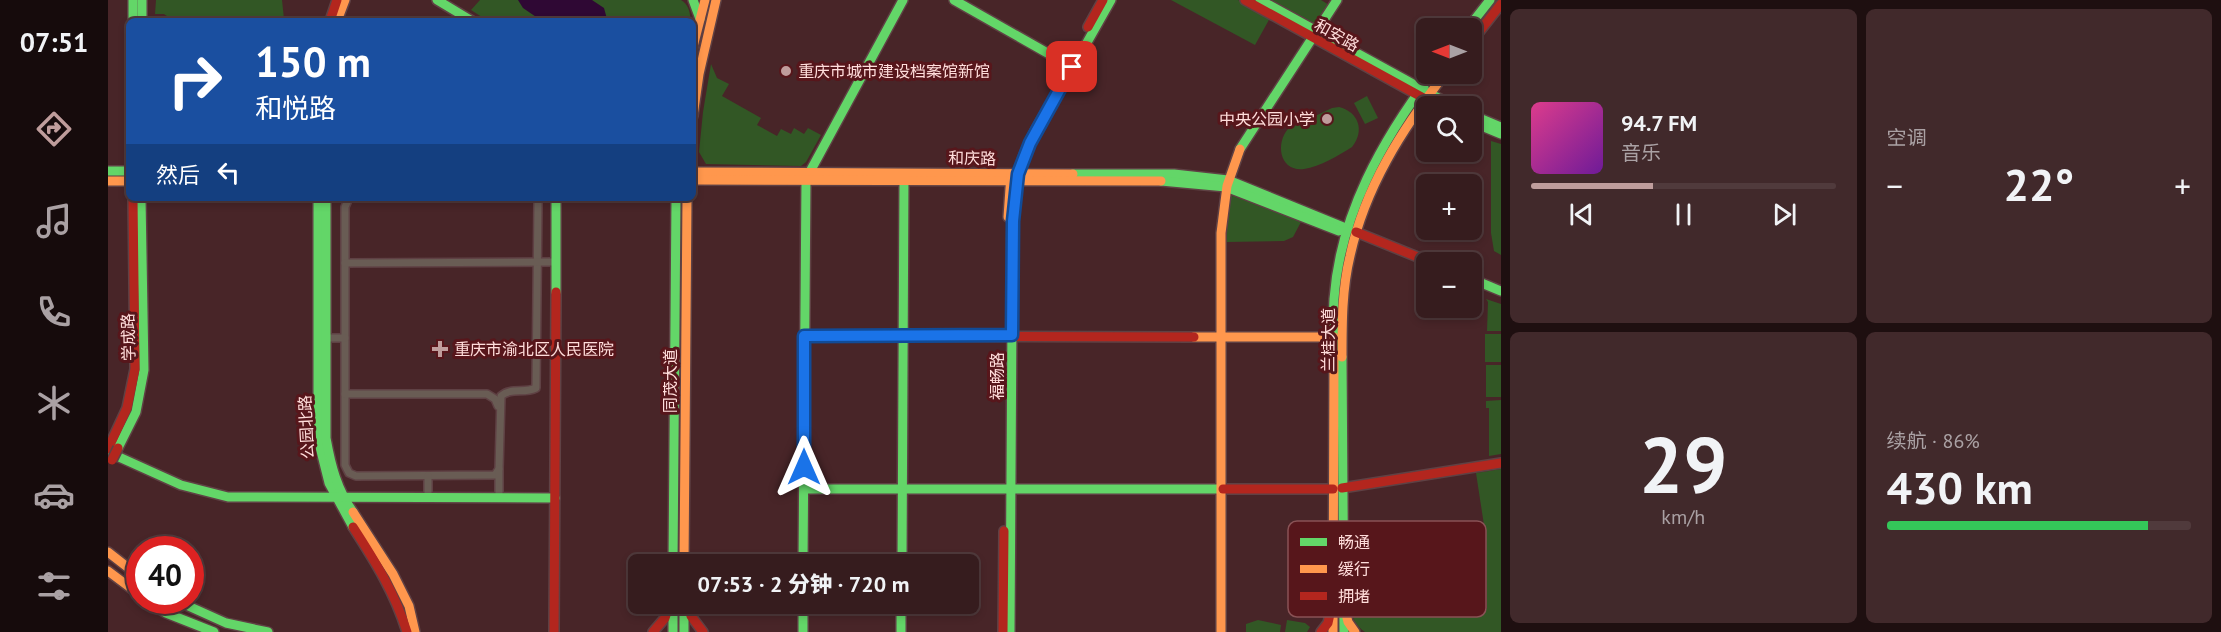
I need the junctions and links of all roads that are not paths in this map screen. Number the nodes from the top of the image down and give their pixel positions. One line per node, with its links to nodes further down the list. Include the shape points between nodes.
1 (134, 0): 18 (street)
2 (142, 0): 19 (street)
3 (337, 0): 20 (street)
4 (345, 0): 21 (street)
5 (437, 0): 22 (street)
6 (693, 0): 24 (street)
7 (705, 0): 24 (street)
8 (716, 0): 31 (street)
9 (903, 0): 41 (street)
10 (954, 0): 28 (street)
11 (1103, 0): 28 (street, 福畅路)
12 (1111, 0): 28 (street, 福畅路)
13 (1245, 0): 26 (street, 和安路)
14 (1260, 0): 26 (street, 和安路)
15 (1337, 0): 26 (street)
16 (1490, 0): 23 (street)
17 (1501, 4): 25 (street)
18 (134, 18)
19 (142, 18)
20 (331, 18)
21 (338, 18)
22 (467, 18)
23 (1476, 18)
24 (700, 19): 27 (street)
25 (1482, 28)
26 (1314, 35): 32 (street, 和安路); 47 (street, via 1243,143)
27 (696, 36)
28 (1070, 66): 43 (street, 福畅路, via 1024,141)
29 (1427, 84): 32 (street, 兰桂大道)
30 (1434, 84): 32 (street, 兰桂大道)
31 (696, 95)
32 (1422, 95): 33 (street); 57 (street, 兰桂大道, via 1375,158 1365,179)
33 (1425, 96)
34 (1482, 119): 36 (street)
35 (1482, 126): 37 (street)
36 (1501, 127)
37 (1501, 134)
38 (108, 171): 39 (street)
39 (126, 171)
40 (696, 172): 41 (street, 和庆路)
41 (807, 175): 42 (street, 和庆路); 44 (street, 和庆路); 69 (street)
42 (904, 176): 43 (street, 和庆路); 70 (street)
43 (1014, 177): 47 (street, 和庆路); 67 (street, 福畅路, via 1007,219)
44 (696, 180)
45 (108, 181): 46 (street)
46 (126, 181)
47 (1227, 183): 57 (street, 和庆路); 68 (street, via 1221,233)
48 (133, 201): 76 (street, 学成路, via 135,369)
49 (141, 201): 76 (street, 学成路, via 144,370 136,412)
50 (318, 201): 72 (street, 公园北路)
51 (326, 201): 72 (street, 公园北路)
52 (348, 201): 62 (street)
53 (538, 201): 59 (street)
54 (556, 201): 60 (street)
55 (676, 201): 91 (street, 同茂大道)
56 (687, 201): 92 (street, 同茂大道)
57 (1351, 233): 58 (street, 和庆路); 61 (street, 和庆路); 71 (street, 兰桂大道, via 1338,264); 84 (street, 兰桂大道, via 1343,298)
58 (1416, 257)
59 (538, 262): 60 (street); 62 (street); 75 (street, via 537,385 533,390 503,394)
60 (555, 262): 88 (street)
61 (1416, 262)
62 (345, 263): 73 (street)
63 (1482, 283): 65 (street)
64 (1482, 289): 66 (street)
65 (1501, 291)
66 (1501, 297)
67 (1009, 335): 68 (street); 70 (street); 82 (street, 福畅路)
68 (1222, 335): 71 (street); 83 (street)
69 (804, 336): 70 (street); 80 (street)
70 (903, 336): 81 (street)
71 (1334, 337): 84 (street, 兰桂大道)
72 (322, 338): 73 (street); 85 (street, 公园北路, via 326,438)
73 (345, 338): 74 (street)
74 (345, 394): 75 (street, via 487,394 495,399); 79 (street, via 345,465 349,473)
75 (499, 409): 78 (street)
76 (111, 454): 85 (street, via 171,483 202,493 228,497)
77 (1501, 463): 84 (street)
78 (499, 470): 79 (street, via 492,477); 87 (street)
79 (428, 477): 86 (street)
80 (804, 489): 81 (street); 93 (street)
81 (902, 489): 82 (street); 94 (street)
82 (1008, 489): 83 (street); 121 (street, 福畅路); 122 (street, 福畅路)
83 (1221, 489): 84 (street); 123 (street)
84 (1337, 489): 89 (street, 兰桂大道)
85 (338, 496): 86 (street); 112 (street, 公园北路, via 386,576 401,607); 113 (street, 公园北路, via 393,574)
86 (428, 497): 87 (street)
87 (499, 498): 88 (street)
88 (555, 498): 114 (street)
89 (1337, 521)
90 (108, 552): 95 (street)
91 (673, 554)
92 (684, 554)
93 (804, 554)
94 (902, 554)
95 (126, 566)
96 (108, 571): 97 (street)
97 (126, 584)
98 (204, 613): 111 (street, via 226,623)
99 (169, 614): 110 (street)
100 (667, 614): 115 (street)
101 (672, 614): 116 (street)
102 (685, 614): 117 (street)
103 (690, 614): 118 (street)
104 (803, 614): 119 (street)
105 (902, 614): 120 (street)
106 (1331, 617): 124 (street)
107 (1336, 617): 125 (street, 兰桂大道)
108 (1341, 617): 126 (street, 兰桂大道)
109 (1346, 617): 127 (street)
110 (214, 632)
111 (268, 632)
112 (407, 632)
113 (415, 632)
114 (554, 632)
115 (653, 632)
116 (673, 632)
117 (684, 632)
118 (703, 632)
119 (803, 632)
120 (901, 632)
121 (1003, 632)
122 (1010, 632)
123 (1221, 632)
124 (1321, 632)
125 (1333, 632)
126 (1344, 632)
127 (1355, 632)

